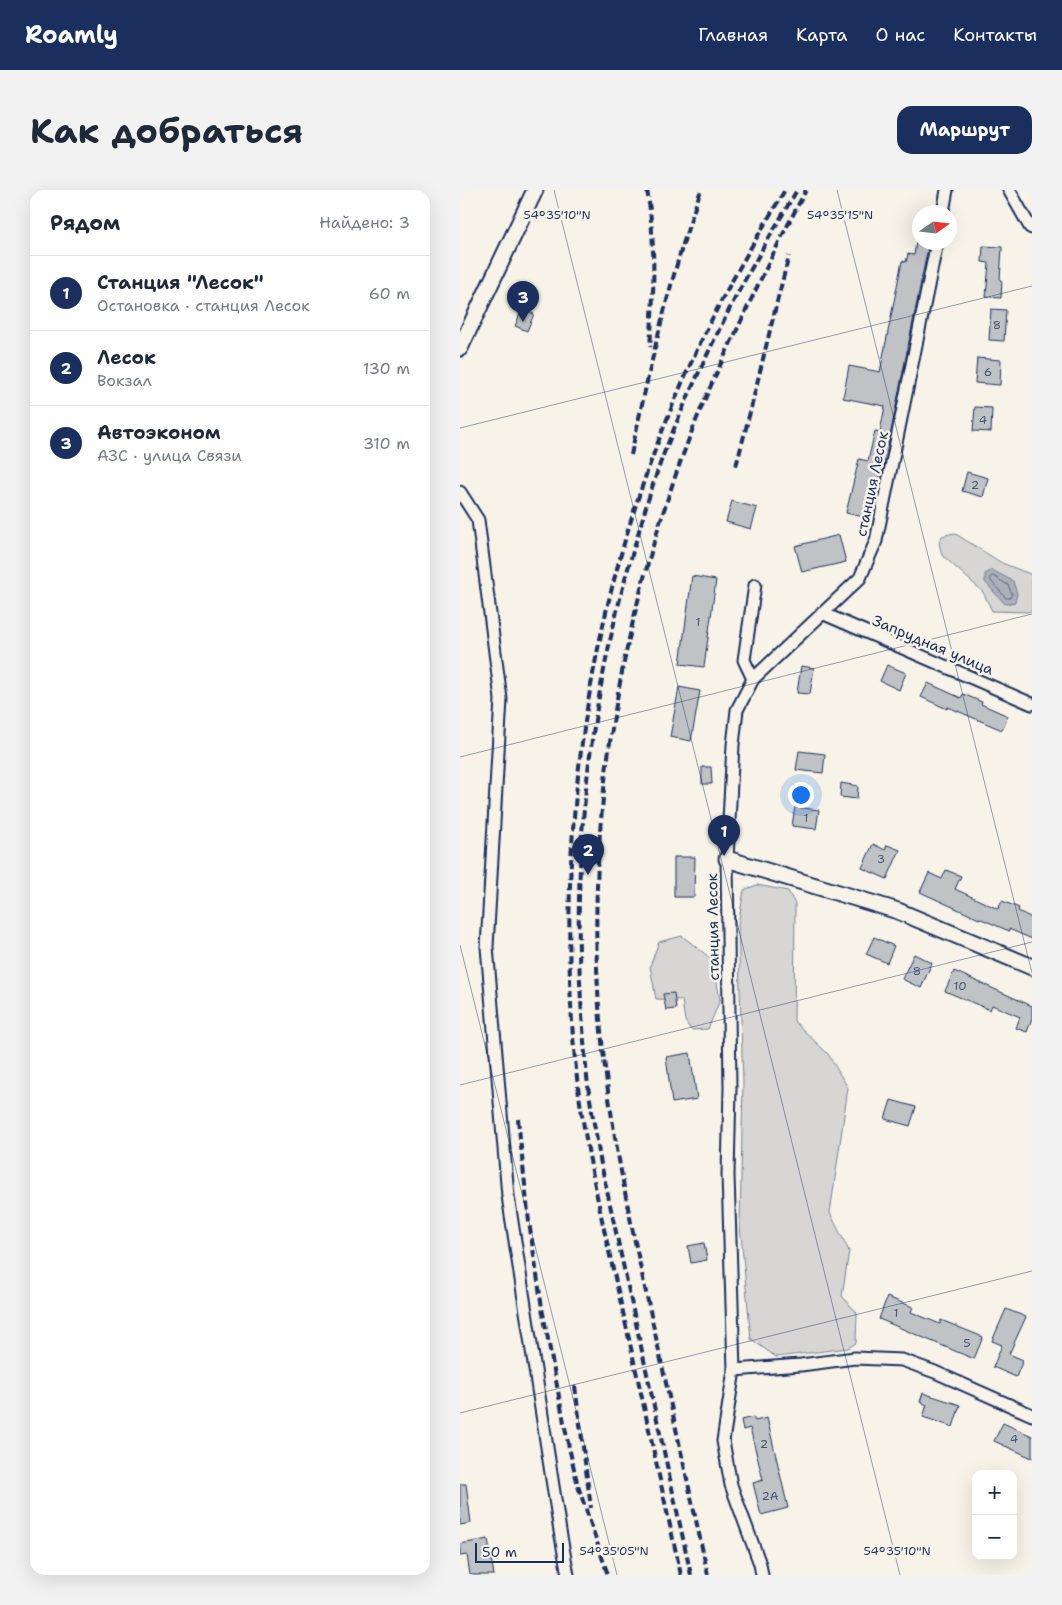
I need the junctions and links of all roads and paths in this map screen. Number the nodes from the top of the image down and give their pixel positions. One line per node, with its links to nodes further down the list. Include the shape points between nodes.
1 (535, 190): 7 (street)
2 (947, 190): 4 (street)
3 (1008, 190): 5 (street)
4 (944, 205)
5 (1032, 228)
6 (935, 250): 10 (street, станция Лесок, via 876,541 860,578)
7 (460, 348)
8 (460, 492): 17 (street, via 478,520 501,699 487,947 508,1196)
9 (755, 585): 11 (street, via 744,660)
10 (822, 613): 11 (street, станция Лесок); 12 (street, Запрудная улица)
11 (753, 679): 13 (street, станция Лесок, via 737,710)
12 (1032, 704)
13 (728, 859): 14 (street, via 898,911); 15 (street, станция Лесок, via 728,1175)
14 (1032, 968)
15 (734, 1370): 16 (street, via 855,1358 902,1360); 18 (street, станция Лесок, via 723,1441 731,1485)
16 (1032, 1415)
17 (568, 1575)
18 (762, 1575)

